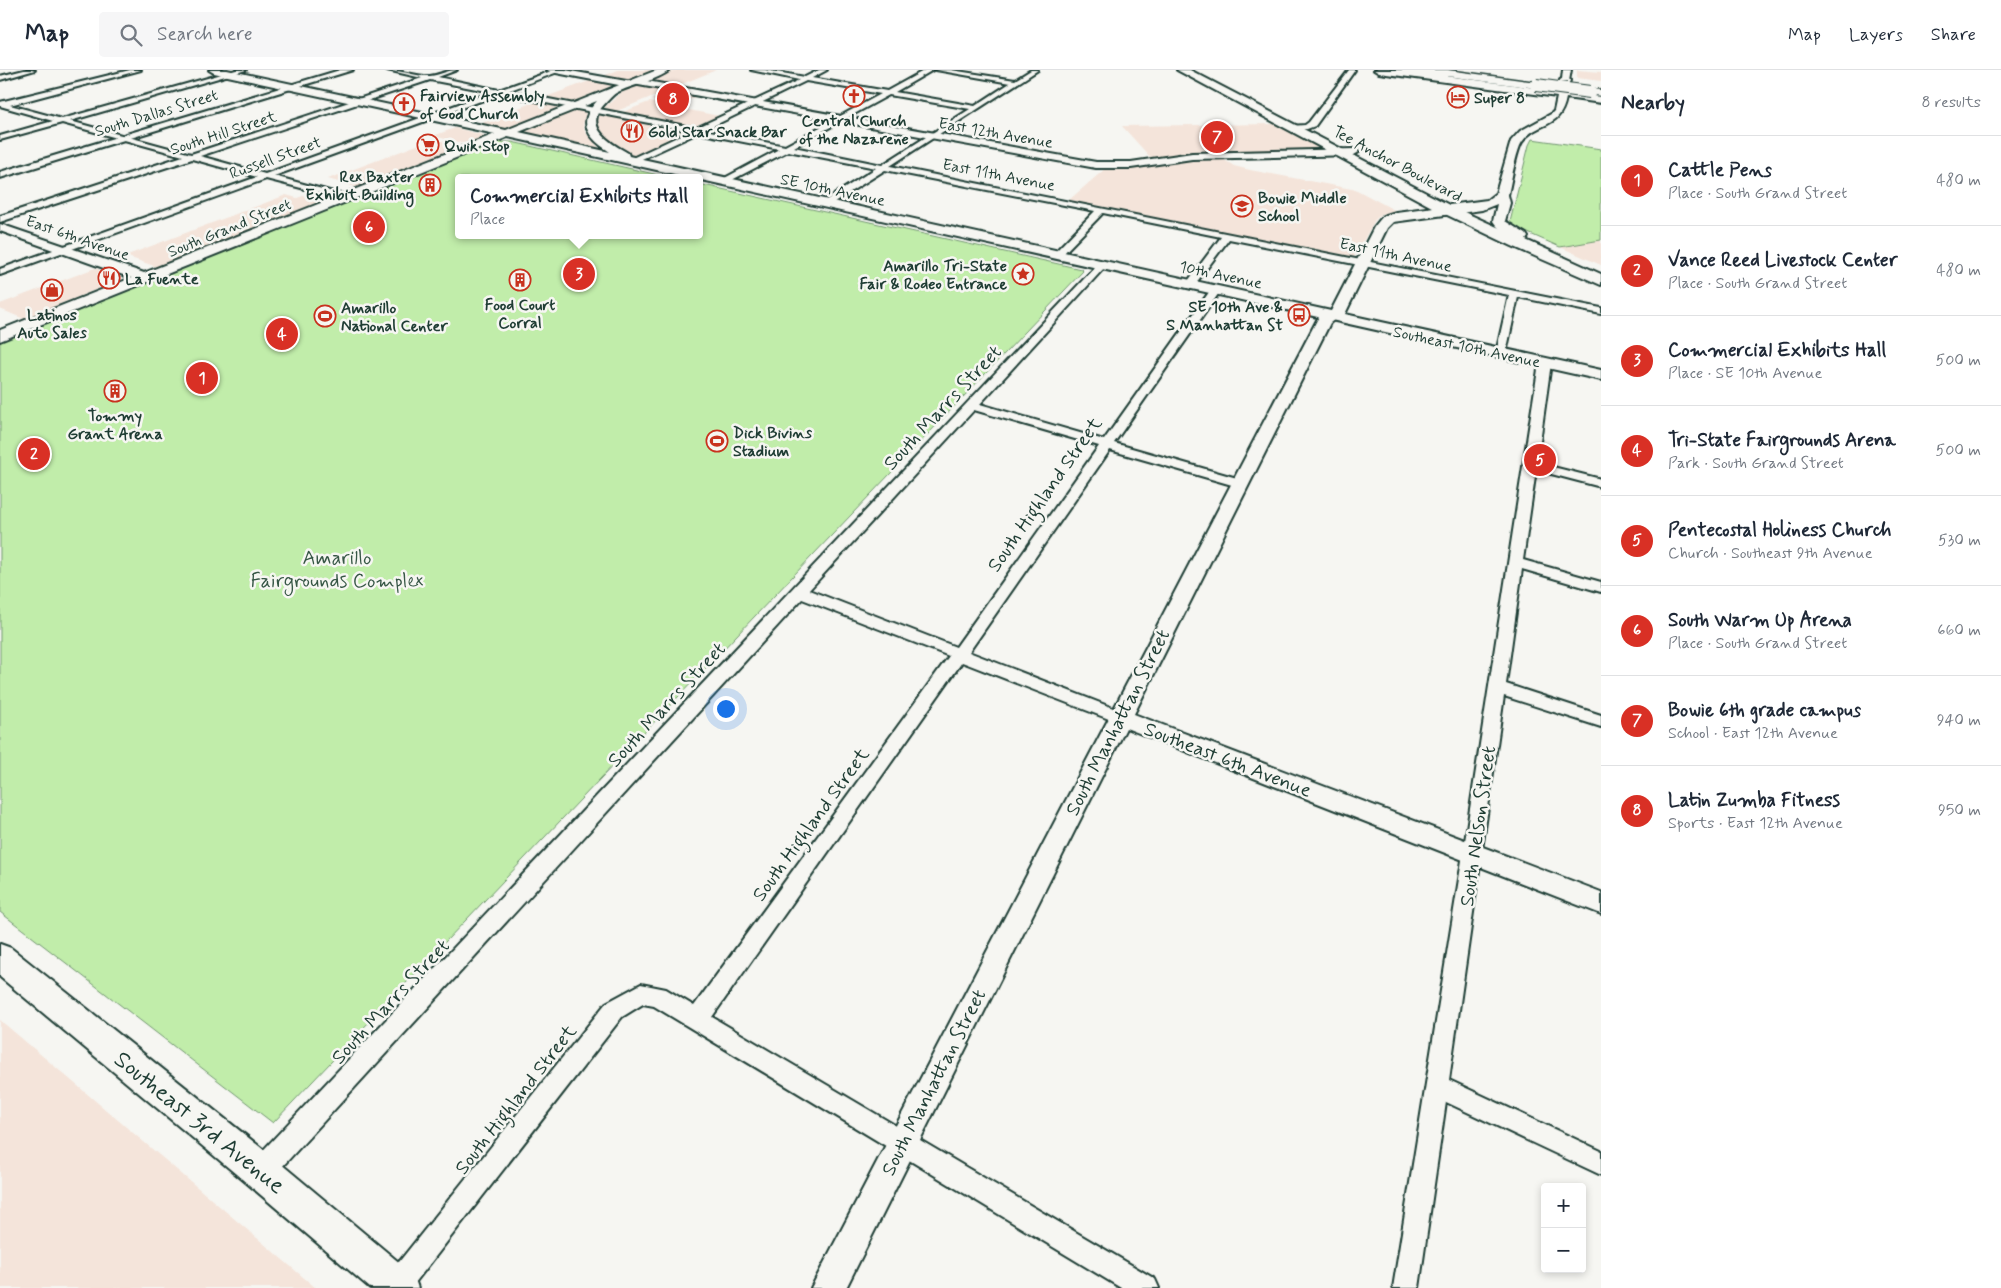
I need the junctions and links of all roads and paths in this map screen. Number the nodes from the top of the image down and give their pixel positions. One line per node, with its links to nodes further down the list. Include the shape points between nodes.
1 (32, 70): 25 (street)
2 (138, 70): 41 (street)
3 (214, 70): 23 (main road)
4 (243, 70): 23 (street)
5 (349, 70): 32 (street, South Dallas Street)
6 (390, 70): 26 (street, East 11th Avenue)
7 (454, 70): 26 (street, South Hill Street)
8 (556, 70): 29 (street, East 12th Avenue); 34 (street, Russell Street)
9 (665, 70): 29 (main road, South Grand Street)
10 (754, 70): 27 (street)
11 (824, 70): 27 (street)
12 (930, 70): 36 (street)
13 (939, 70): 28 (street)
14 (1035, 70): 28 (street)
15 (1182, 70): 49 (main road, Tee Anchor Boulevard)
16 (1194, 70): 48 (main road, Tee Anchor Boulevard)
17 (1352, 70): 48 (street)
18 (1379, 70): 30 (main road)
19 (1393, 70): 30 (highway)
20 (1424, 70): 31 (highway)
21 (1454, 70): 31 (highway)
22 (1499, 70): 31 (main road)
23 (230, 74): 32 (main road); 47 (street)
24 (1566, 74): 31 (main road); 33 (main road); 37 (main road)
25 (0, 78)
26 (430, 78): 34 (street, East 11th Avenue); 39 (street, South Hill Street)
27 (806, 79): 36 (street); 40 (street)
28 (1016, 82): 43 (street)
29 (633, 83): 35 (main road, South Grand Street); 40 (street, East 12th Avenue)
30 (1479, 83): 31 (main road)
31 (1535, 83): 33 (highway, bridge); 37 (main road)
32 (291, 87): 39 (main road); 54 (street, South Dallas Street)
33 (1595, 89): 37 (main road); 38 (main road)
34 (499, 92): 42 (street, East 11th Avenue); 45 (street, Russell Street)
35 (610, 92): 42 (main road, South Grand Street); 44 (main road)
36 (889, 93): 43 (street); 46 (street)
37 (1562, 94): 70 (main road, via 1555,116 1524,133 1515,143)
38 (1601, 100)
39 (357, 102): 45 (main road); 62 (street, South Hill Street)
40 (754, 103): 46 (street, East 12th Avenue); 50 (street)
41 (1, 105): 47 (street)
42 (575, 106): 44 (street, East 11th Avenue); 51 (main road, South Grand Street)
43 (977, 108): 52 (street)
44 (595, 110): 50 (street, East 11th Avenue); 59 (main road, via 591,120 593,130)
45 (434, 119): 51 (main road); 67 (street, Russell Street)
46 (840, 119): 52 (street, East 12th Avenue); 58 (street)
47 (62, 120): 53 (street); 54 (street)
48 (1307, 127): 49 (street); 60 (main road, Tee Anchor Boulevard)
49 (1294, 128): 61 (main road, Tee Anchor Boulevard)
50 (697, 130): 58 (street, East 11th Avenue); 63 (street)
51 (505, 134): 55 (main road); 56 (main road, South Grand Street); 57 (main road)
52 (932, 136): 61 (street, East 12th Avenue, via 1096,165 1131,165 1192,156); 64 (street)
53 (0, 138)
54 (124, 138): 62 (street); 66 (street, South Dallas Street)
55 (527, 141): 56 (main road); 57 (main road)
56 (485, 142): 71 (main road, South Grand Street)
57 (556, 145): 59 (main road, SE 10th Avenue)
58 (787, 148): 64 (street, East 11th Avenue); 69 (street)
59 (603, 150): 63 (main road, SE 10th Avenue)
60 (1354, 152): 61 (street); 73 (main road, Tee Anchor Boulevard)
61 (1341, 154): 73 (main road, Tee Anchor Boulevard)
62 (192, 156): 67 (street); 75 (street, South Hill Street)
63 (633, 161): 65 (main road, SE 10th Avenue)
64 (884, 167): 72 (street); 74 (street, East 11th Avenue)
65 (689, 174)
66 (0, 175)
67 (265, 176): 71 (street); 79 (street, Russell Street)
68 (703, 177): 69 (main road, SE 10th Avenue)
69 (724, 182): 72 (main road, SE 10th Avenue)
70 (1502, 195): 73 (main road, via 1491,204); 78 (main road, via 1504,203 1499,221)
71 (345, 198): 85 (main road, South Grand Street)
72 (826, 204): 80 (main road, SE 10th Avenue)
73 (1455, 209): 78 (main road, Tee Anchor Boulevard); 81 (main road, South Manhattan Street, via 1388,219); 86 (main road, Tee Anchor Boulevard, via 1517,243)
74 (1101, 210): 77 (street, East 11th Avenue); 80 (street)
75 (0, 219)
76 (0, 227): 79 (street, East 6th Avenue)
77 (1227, 235): 81 (street, East 11th Avenue); 87 (street)
78 (1521, 237): 84 (main road, Tee Anchor Boulevard)
79 (62, 249): 83 (street, Russell Street); 85 (street, East 6th Avenue)
80 (1056, 255): 82 (main road, SE 10th Avenue)
81 (1363, 263): 89 (street, East 11th Avenue); 91 (main road, South Manhattan Street, via 1340,312)
82 (1102, 265): 87 (main road, 10th Avenue); 96 (street, South Marrs Street)
83 (0, 272)
84 (1601, 272)
85 (145, 278): 92 (main road, South Grand Street)
86 (1601, 280)
87 (1190, 284): 88 (main road, 10th Avenue)
88 (1216, 290): 91 (main road, 10th Avenue); 97 (street, South Highland Street)
89 (1514, 294): 90 (street, East 11th Avenue); 93 (street)
90 (1601, 311)
91 (1332, 316): 93 (main road, Southeast 10th Avenue); 99 (street, South Manhattan Street, via 1324,320)
92 (0, 336)
93 (1501, 353): 94 (main road, Southeast 10th Avenue)
94 (1545, 363): 95 (main road, Southeast 10th Avenue); 98 (street, South Nelson Street)
95 (1601, 375)
96 (972, 406): 97 (street); 103 (street, South Marrs Street)
97 (1106, 445): 99 (street); 104 (street, South Highland Street)
98 (1531, 466): 100 (street); 101 (street, South Nelson Street)
99 (1239, 483): 106 (street, South Manhattan Street)
100 (1601, 483)
101 (1516, 563): 102 (street); 105 (street, South Nelson Street)
102 (1601, 587)
103 (799, 592): 104 (street, Southeast 6th Avenue); 115 (street, South Marrs Street)
104 (959, 654): 106 (street, Southeast 6th Avenue); 111 (street, South Highland Street)
105 (1497, 688): 107 (street); 108 (street, South Nelson Street)
106 (1120, 717): 108 (street, Southeast 6th Avenue); 113 (street, South Manhattan Street)
107 (1601, 721)
108 (1473, 854): 109 (street, Southeast 6th Avenue); 112 (street, South Nelson Street)
109 (1601, 903)
110 (0, 958): 115 (main road, Southeast 3rd Avenue)
111 (697, 1020): 113 (street); 116 (street, South Highland Street, via 658,996 641,994 614,1010)
112 (1437, 1086): 114 (street); 119 (street, South Nelson Street)
113 (902, 1144): 117 (street, South Manhattan Street); 118 (street)
114 (1601, 1163)
115 (261, 1171): 116 (main road, Southeast 3rd Avenue)
116 (398, 1287)
117 (828, 1288)
118 (1146, 1288)
119 (1406, 1288)

